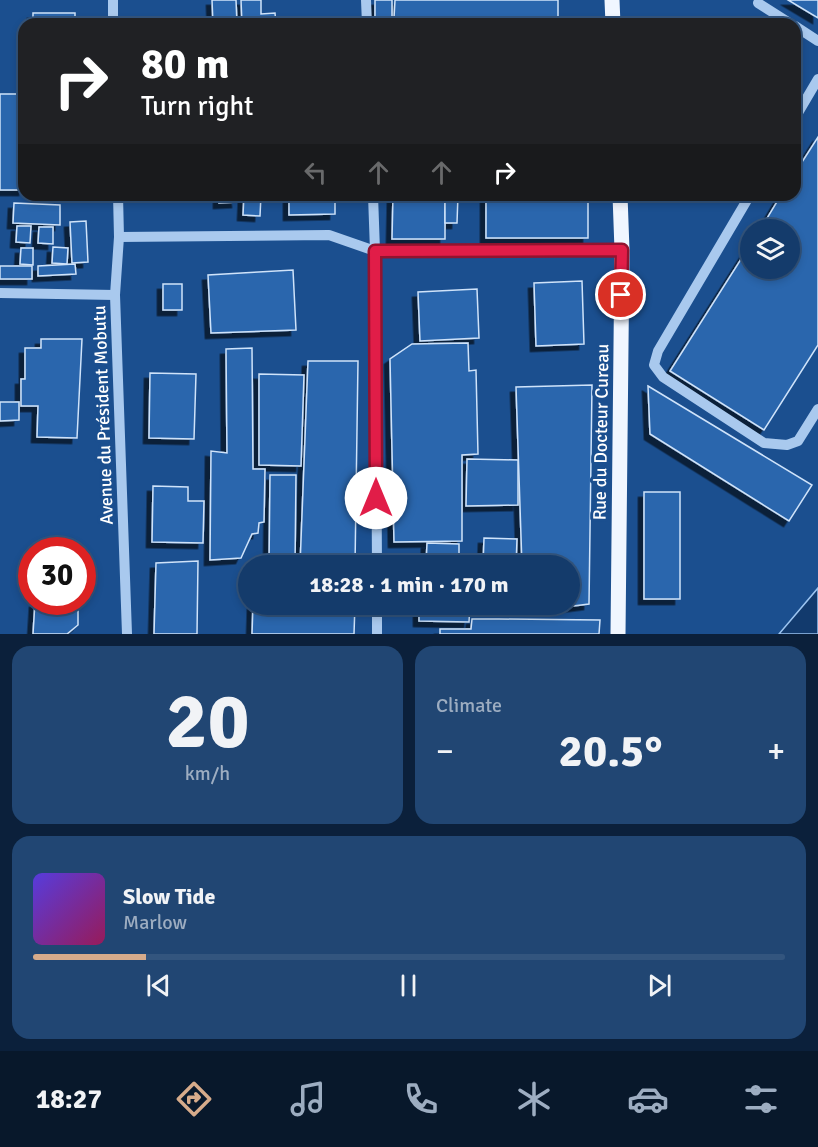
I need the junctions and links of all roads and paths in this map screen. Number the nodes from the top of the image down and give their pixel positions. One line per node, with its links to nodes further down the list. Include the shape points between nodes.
1 (113, 0): 5 (street)
2 (366, 0): 6 (street)
3 (612, 0): 7 (main road)
4 (758, 3): 8 (street)
5 (113, 18)
6 (367, 18)
7 (613, 18)
8 (782, 18)
9 (801, 30): 10 (street)
10 (818, 41)
11 (818, 79): 12 (street)
12 (801, 108)
13 (118, 201): 17 (street, Avenue du Président Mobutu)
14 (373, 201): 19 (street)
15 (620, 201): 18 (main road, Rue du Docteur Cureau)
16 (746, 201): 22 (street, via 658,351 654,365 663,377 764,443 787,445 798,441)
17 (119, 237): 19 (street, via 329,235); 21 (street, Avenue du Président Mobutu)
18 (622, 250): 19 (street); 27 (main road, Rue du Docteur Cureau)
19 (375, 251): 23 (street)
20 (0, 293): 21 (street)
21 (115, 295): 25 (street, Avenue du Président Mobutu)
22 (818, 409)
23 (377, 555)
24 (377, 615): 26 (street)
25 (127, 634)
26 (377, 634)
27 (618, 634)

